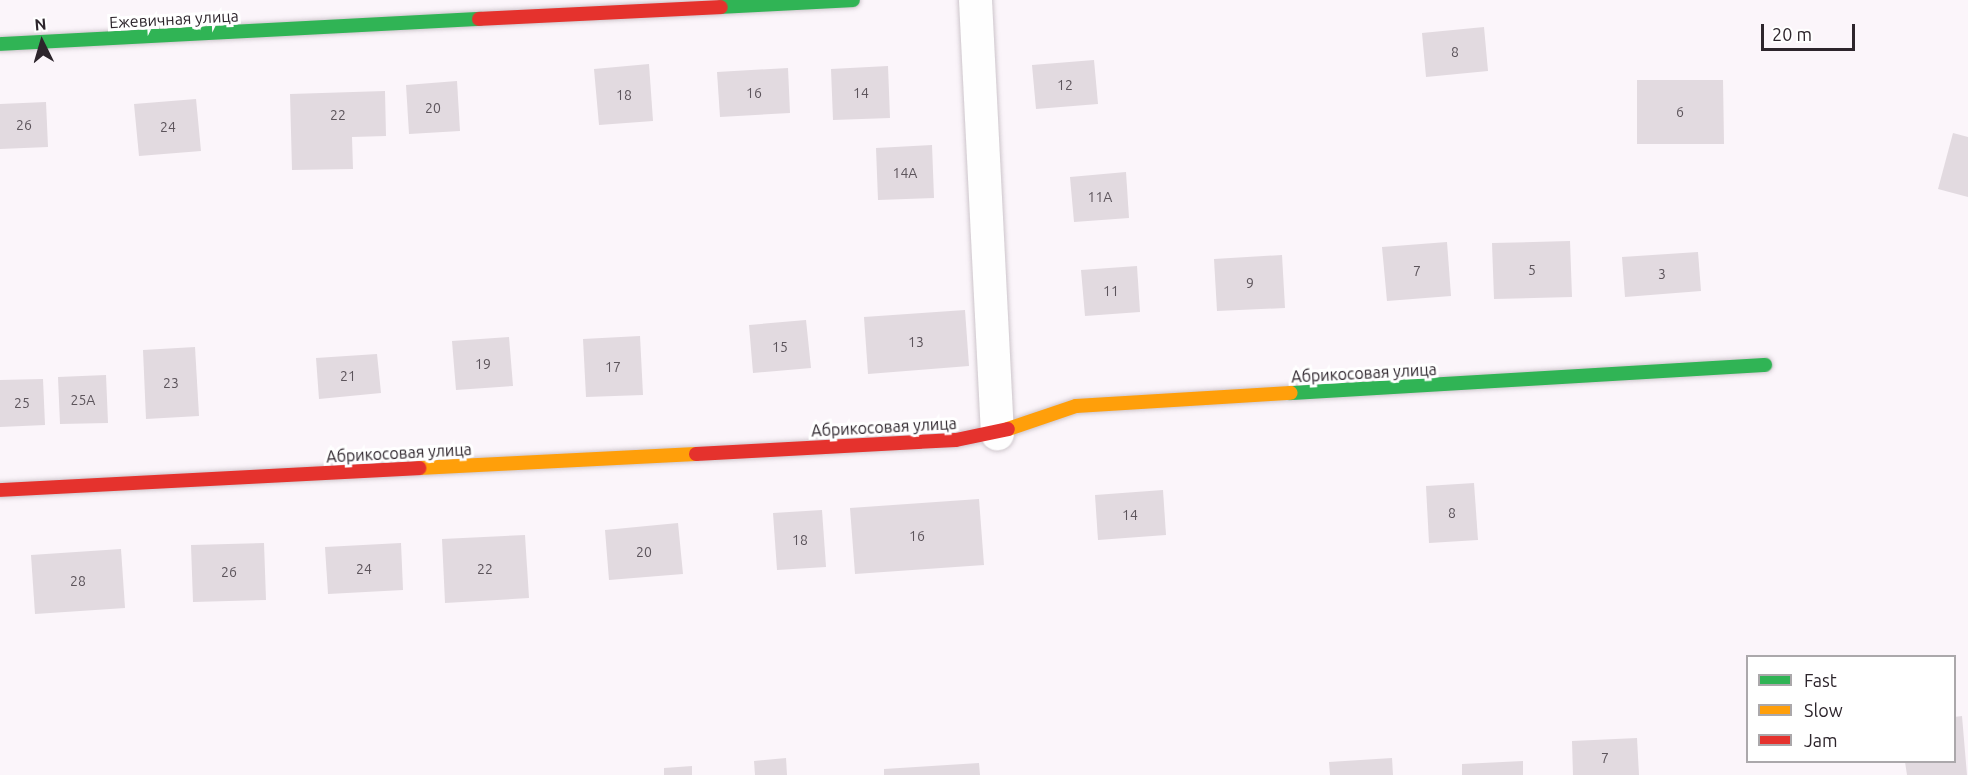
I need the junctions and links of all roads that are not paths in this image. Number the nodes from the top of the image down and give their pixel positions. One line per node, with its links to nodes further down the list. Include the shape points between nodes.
1 (853, 0): 3 (street, Ежевичная улица)
2 (975, 0): 5 (street)
3 (0, 44)
4 (1765, 365): 5 (street, Абрикосовая улица, via 1076,406)
5 (997, 433): 6 (street, Абрикосовая улица, via 944,441)
6 (0, 490)

